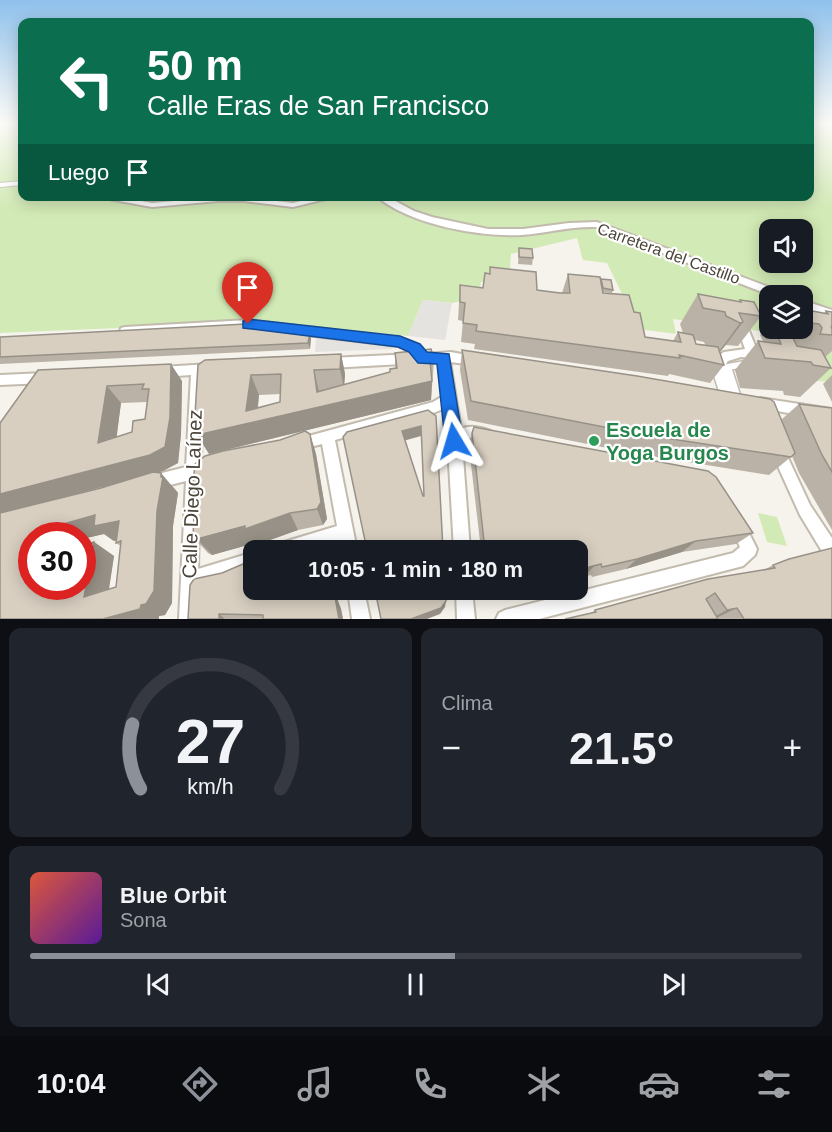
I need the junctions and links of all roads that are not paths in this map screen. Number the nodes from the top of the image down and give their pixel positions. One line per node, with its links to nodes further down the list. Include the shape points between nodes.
1 (18, 183): 2 (lane)
2 (0, 185)
3 (127, 201): 4 (street, via 152,205)
4 (196, 201)
5 (243, 201): 6 (street, via 293,205)
6 (311, 201)
7 (388, 201): 8 (street, Carretera del Castillo, via 447,224 477,230 509,233 571,224 597,225)
8 (759, 287)
9 (813, 307): 10 (street)
10 (832, 314)
11 (743, 329): 17 (street)
12 (108, 332): 14 (street, via 248,324 400,342 414,348)
13 (701, 354): 20 (street); 26 (lane, via 713,363)
14 (423, 358): 15 (street); 19 (street)
15 (444, 358): 18 (street); 27 (street)
16 (775, 358): 17 (street)
17 (750, 360): 20 (street, via 727,356); 26 (lane, via 728,367)
18 (487, 362)
19 (317, 363)
20 (720, 364): 26 (street)
21 (224, 368): 22 (street)
22 (197, 370): 23 (street); 35 (street, Calle Diego Laínez)
23 (151, 372)
24 (58, 377): 25 (street)
25 (0, 380)
26 (727, 397): 28 (street, via 762,410)
27 (448, 399): 29 (street, via 436,407); 32 (street)
28 (832, 415)
29 (327, 436): 33 (street); 38 (street)
30 (496, 437): 32 (street, via 466,432)
31 (772, 437): 42 (street, via 805,510)
32 (454, 441): 41 (street)
33 (284, 448)
34 (219, 465): 35 (street)
35 (193, 472): 36 (street); 44 (street, Calle Diego Laínez)
36 (142, 486)
37 (730, 514): 50 (street, via 749,549 737,560)
38 (345, 531): 39 (street); 40 (street)
39 (316, 540)
40 (347, 540)
41 (461, 540)
42 (832, 552)
43 (243, 563): 44 (street)
44 (189, 580): 47 (street, Calle Diego Laínez)
45 (358, 600): 48 (street)
46 (465, 600): 49 (street)
47 (188, 619)
48 (361, 619)
49 (466, 619)
50 (505, 619)

